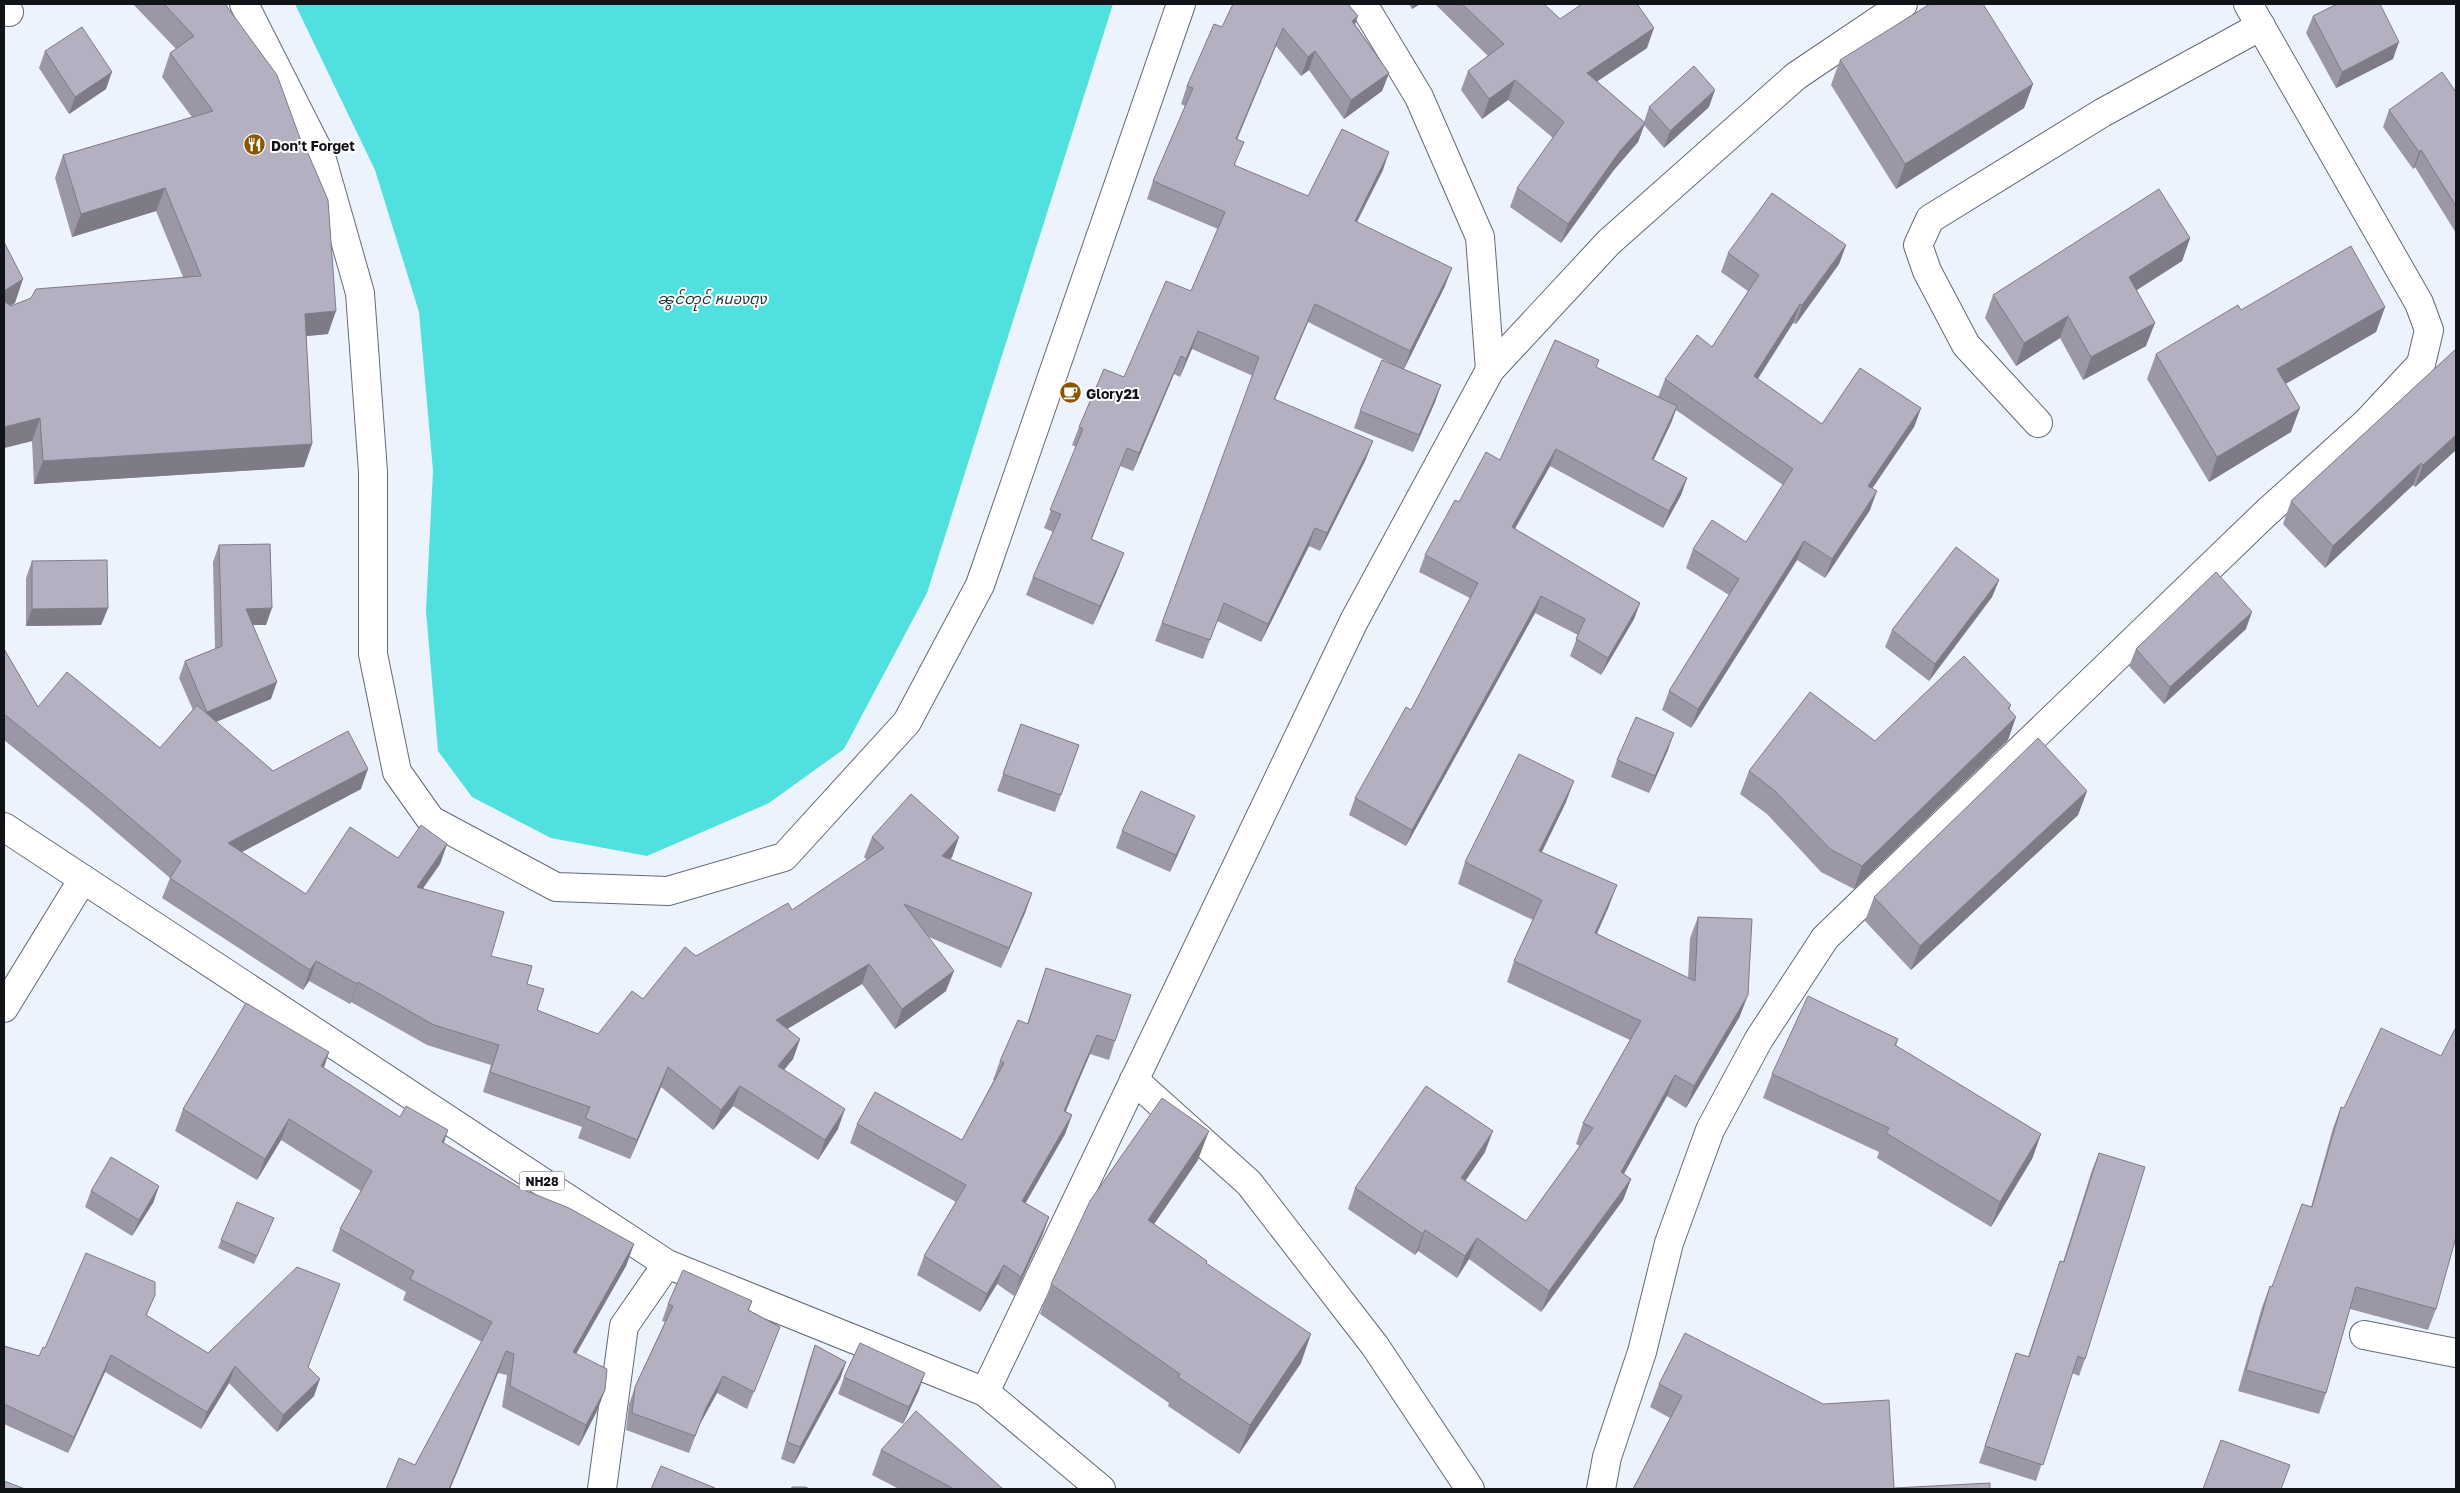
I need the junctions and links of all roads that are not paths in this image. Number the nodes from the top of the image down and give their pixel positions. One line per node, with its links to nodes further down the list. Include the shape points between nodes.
1 (244, 4): 2 (main road, via 322,156 360,293 373,472 373,654 397,772 431,820 556,887 668,891 784,858 907,722 980,585)
2 (1181, 4)
3 (1363, 4): 6 (main road, via 1419,97 1480,237)
4 (1903, 4): 6 (main road, via 1796,76 1609,242)
5 (2254, 15): 7 (main road, via 1930,219 1918,245 1927,271 1966,346); 19 (main road, via 2419,303 2429,330 2421,364 2366,422 2259,520 1825,938 1759,1039 1710,1130 1668,1243 1642,1352 1607,1457)
6 (1490, 370): 11 (main road, via 1354,621)
7 (2038, 423)
8 (4, 826): 9 (main road, NH28)
9 (83, 879): 10 (main road); 12 (main road, NH28)
10 (4, 1008)
11 (1134, 1080): 15 (main road); 18 (main road, via 1250,1183 1375,1346)
12 (667, 1264): 15 (main road, NH28); 16 (main road, via 624,1326)
13 (2364, 1336): 14 (main road)
14 (2456, 1353)
15 (985, 1392): 17 (main road, NH28)
16 (602, 1489)
17 (1101, 1489)
18 (1470, 1489)
19 (1601, 1489)

